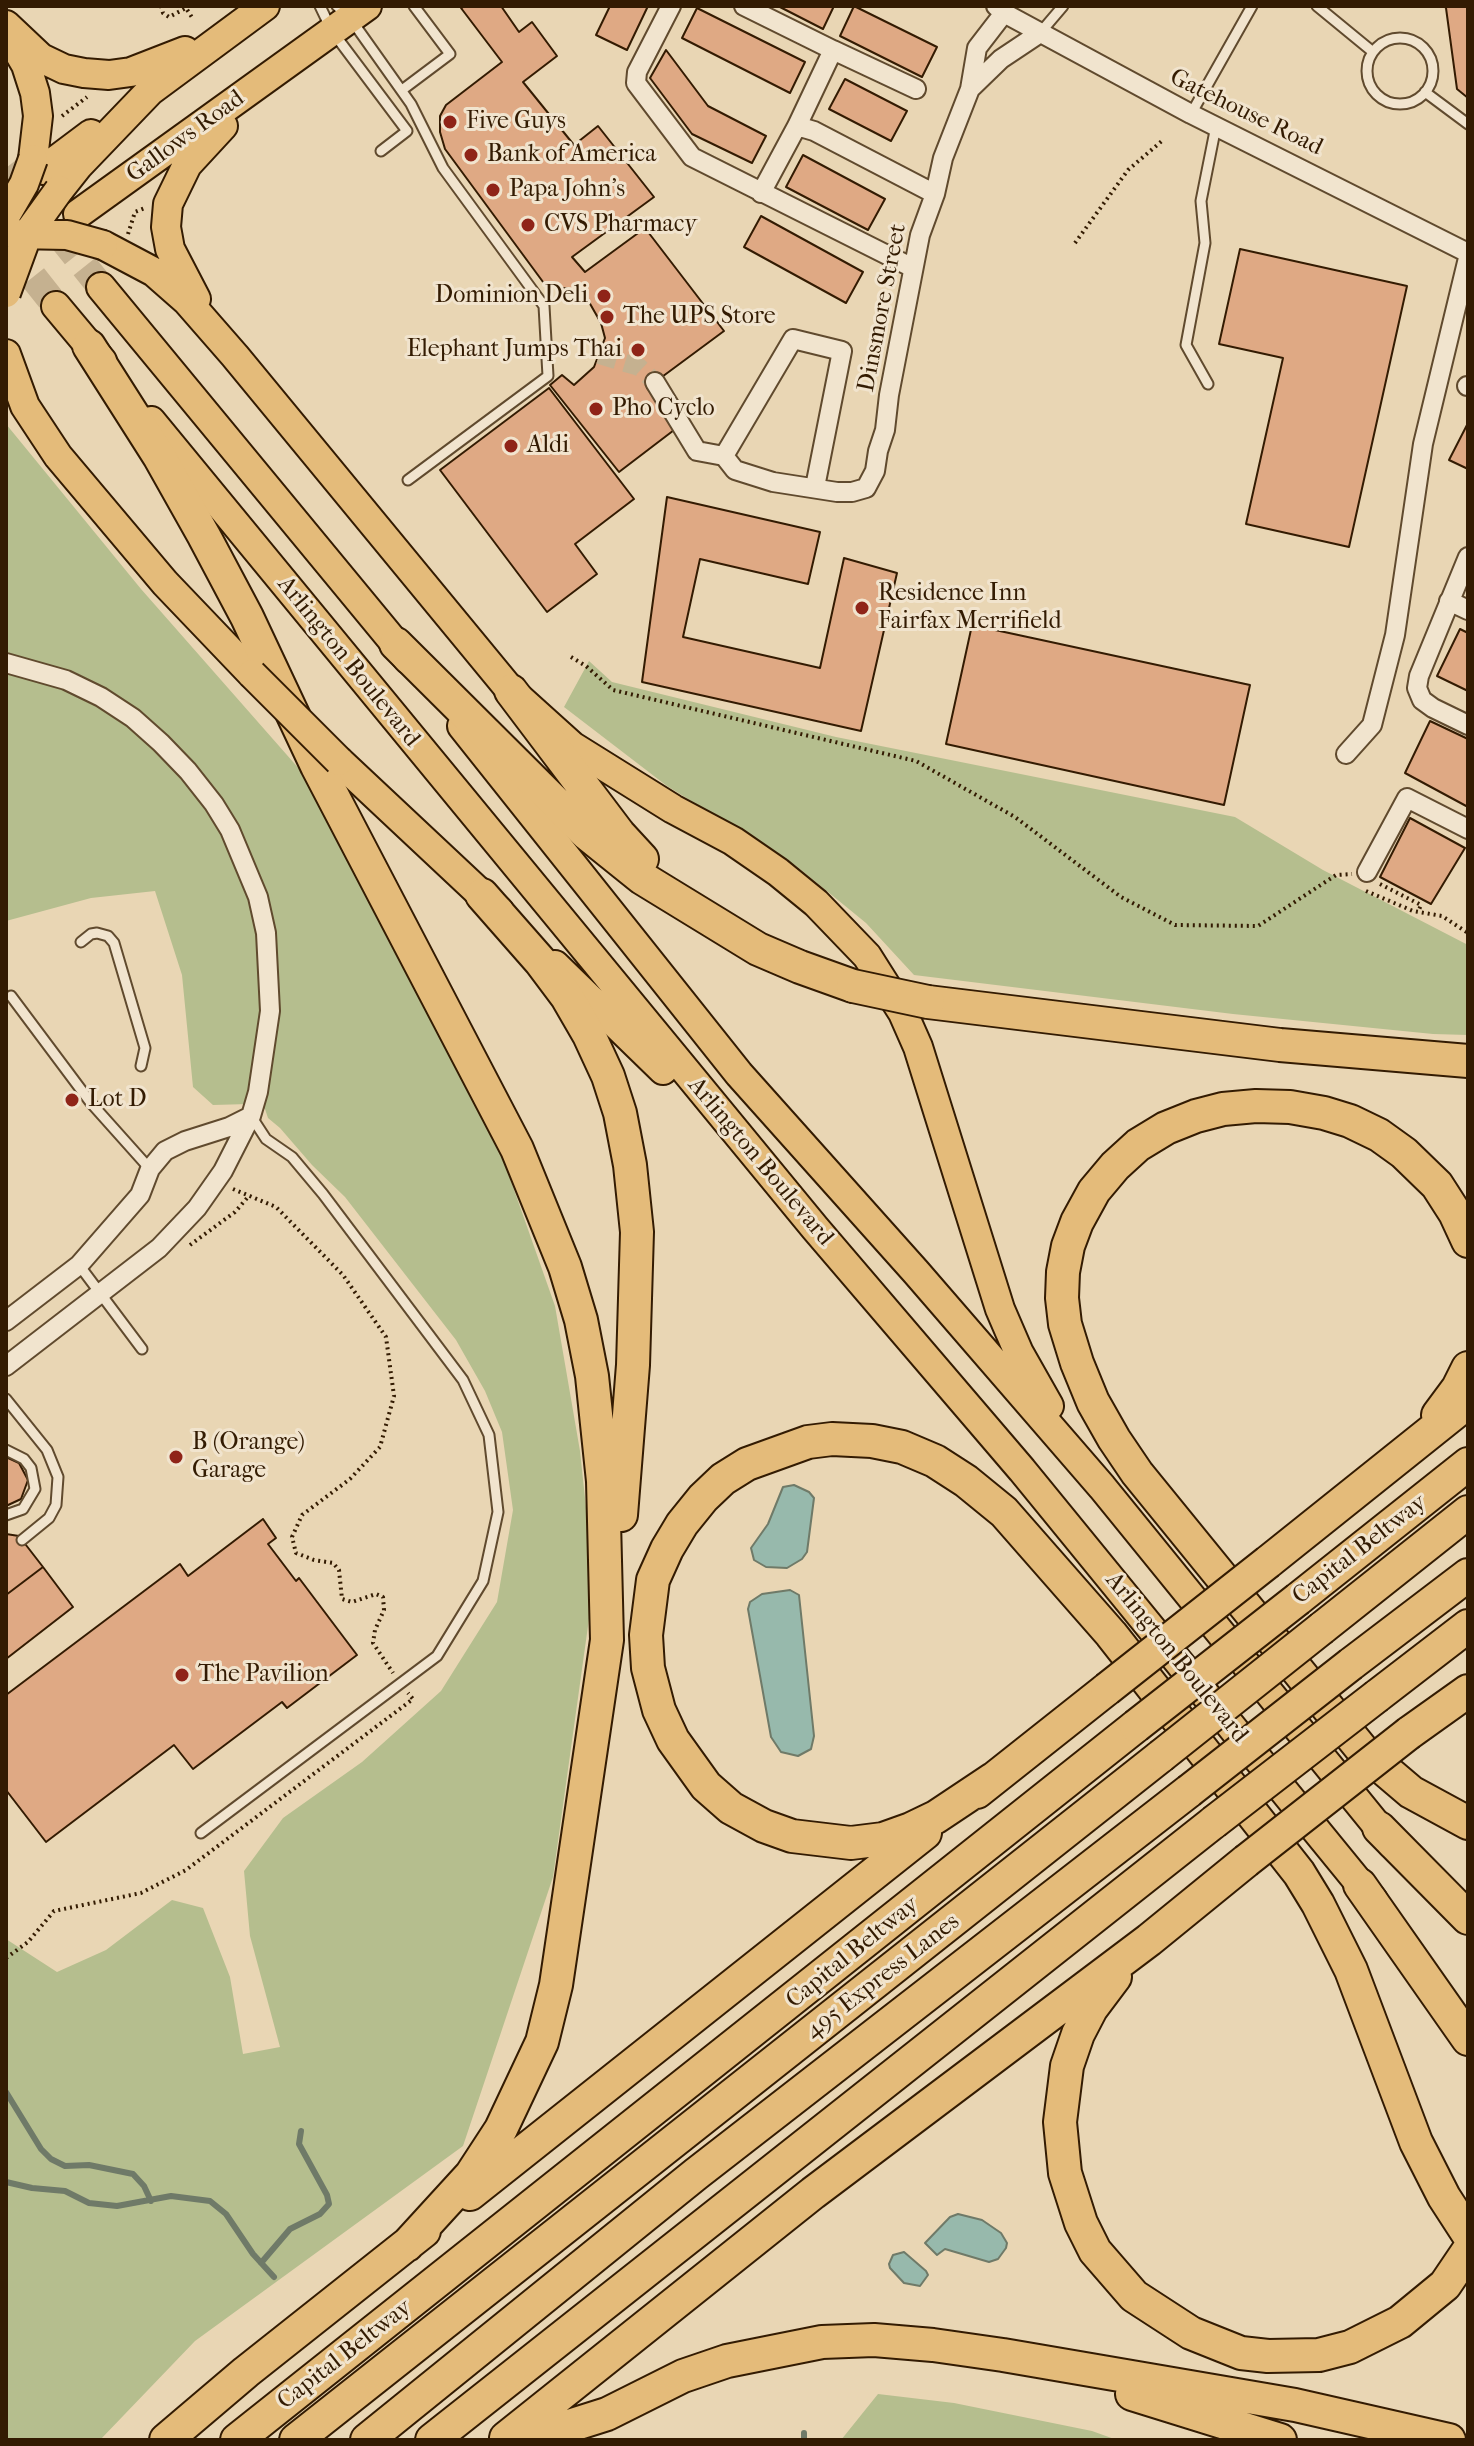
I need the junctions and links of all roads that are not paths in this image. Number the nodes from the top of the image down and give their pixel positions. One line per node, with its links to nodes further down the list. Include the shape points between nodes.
1 (265, 6): 12 (main road)
2 (414, 6): 19 (lane, via 450,54)
3 (671, 6): 26 (street, via 636,83 692,157)
4 (744, 6): 14 (street)
5 (980, 6): 9 (street, Gatehouse Road)
6 (1063, 6): 13 (lane)
7 (1252, 6): 21 (lane)
8 (1317, 6): 15 (lane)
9 (1000, 10): 13 (street, Gatehouse Road); 18 (street, Dinsmore Street, via 977,48)
10 (341, 13): 16 (main road, Gallows Road); 19 (lane); 25 (lane, via 407,131)
11 (6, 28): 12 (main road, via 41,58 64,69 109,75 163,62); 28 (main road, via 35,93)
12 (232, 30): 28 (main road, Gallows Road, via 150,91)
13 (1040, 33): 18 (street, Dinsmore Street, via 1001,59); 21 (street, Gatehouse Road)
14 (833, 50): 17 (street); 23 (street)
15 (1373, 52): 20 (lane, via 1369,82 1382,98 1403,104); 20 (lane, via 1400,38 1420,45 1432,63)
16 (277, 71): 28 (main road, Gallows Road, via 122,183); 37 (main road, via 205,143 168,204 166,227 179,271)
17 (916, 89)
18 (970, 89): 27 (street, Dinsmore Street)
19 (402, 90): 43 (lane, via 443,168 544,306 548,376)
20 (1425, 92): 22 (lane)
21 (1191, 114): 24 (street, Gatehouse Road)
22 (1468, 124)
23 (797, 126): 26 (street); 27 (street)
24 (1216, 126): 30 (street, Gatehouse Road); 39 (lane, via 1201,201 1205,243 1186,345)
25 (381, 151)
26 (761, 193): 31 (street)
27 (935, 194): 31 (street, Dinsmore Street)
28 (35, 195): 29 (main road, Gallows Road)
29 (22, 246): 33 (main road, bridge); 37 (main road, bridge, via 116,240 167,283)
30 (1468, 255): 52 (street, via 1423,444 1395,635 1372,725)
31 (913, 268): 44 (street, Dinsmore Street, via 875,471 866,488 852,492)
32 (101, 287): 48 (main road, Arlington Boulevard)
33 (6, 293)
34 (56, 306): 35 (main road, Arlington Boulevard)
35 (89, 346): 63 (main road, Arlington Boulevard); 82 (highway, via 211,550 537,1192 581,1320 592,1376 606,1522)
36 (6, 354): 41 (main road, via 25,406)
37 (235, 356): 50 (main road)
38 (655, 382): 42 (street, via 697,451)
39 (1208, 384)
40 (6, 405): 41 (main road)
41 (58, 456): 55 (main road, bridge, via 165,583 252,674)
42 (724, 456): 44 (street, Dinsmore Street, via 735,470); 44 (street, Dinsmore Street, via 793,339 842,351)
43 (408, 480)
44 (815, 487)
45 (1468, 557): 46 (street)
46 (1449, 601): 47 (street); 51 (street, via 1417,688 1433,708)
47 (1468, 610)
48 (396, 644): 56 (highway, via 586,833 642,878); 76 (main road, Arlington Boulevard, via 739,1074)
49 (6, 663): 61 (street, via 66,680 133,718 188,771 230,830 258,897 269,970 266,1050)
50 (511, 691): 56 (highway, via 619,834); 76 (main road, via 572,746 778,872 867,956 918,1047 982,1256 1019,1353)
51 (1468, 725)
52 (1346, 754)
53 (1468, 829): 54 (street, via 1407,798)
54 (1364, 880)
55 (482, 895): 63 (main road, via 652,1058); 82 (highway, via 540,961 589,1035 620,1113 630,1165 637,1232 633,1365)
56 (683, 902): 59 (highway, bridge, via 758,949 800,967 853,986 928,1002 1265,1043)
57 (81, 942): 60 (lane, via 97,933 114,943 145,1048)
58 (11, 996): 62 (lane, via 91,1103)
59 (1468, 1061)
60 (141, 1066)
61 (251, 1116): 62 (street, via 165,1151); 66 (street, via 217,1180 172,1236); 87 (lane, via 266,1139 292,1157 323,1194 463,1380 489,1435 498,1512 483,1581 437,1656)
62 (157, 1176): 65 (street)
63 (815, 1228): 88 (main road, Arlington Boulevard, via 1022,1470)
64 (1468, 1241): 85 (highway, via 1437,1185 1379,1135 1350,1121 1301,1109 1223,1109 1166,1128 1115,1166 1094,1191 1072,1234 1062,1298 1065,1324 1093,1402 1137,1473 1364,1752 1411,1792)
65 (79, 1265): 66 (lane); 67 (street)
66 (101, 1294): 68 (lane); 69 (street)
67 (6, 1321)
68 (142, 1349)
69 (6, 1366)
70 (1468, 1368): 73 (highway, via 1445,1408)
71 (6, 1399): 79 (lane, via 47,1450 58,1477 56,1505 49,1518)
72 (1468, 1402): 73 (highway)
73 (1409, 1448): 84 (highway, bridge)
74 (6, 1450): 78 (lane, via 31,1468 35,1489 23,1509)
75 (1468, 1464): 99 (highway, Capital Beltway, bridge)
76 (1102, 1487): 86 (main road, Arlington Boulevard)
77 (1468, 1512): 100 (highway, 495 Express Lanes, bridge)
78 (6, 1515)
79 (22, 1540)
80 (1468, 1575): 101 (highway, 495 Express Lanes, bridge, via 696,2174)
81 (1468, 1626): 102 (highway, bridge)
82 (607, 1640): 95 (highway, via 561,1955 542,2042 501,2129 471,2175)
83 (1468, 1691): 91 (highway, bridge)
84 (993, 1779): 94 (highway, via 924,1823 883,1839 851,1843 764,1826 706,1786 659,1710 646,1635 653,1580 682,1524 703,1498 747,1464 832,1439 872,1441 924,1456 1004,1512 1111,1634 1299,1873 1351,1970 1401,2106 1444,2197); 95 (highway)
85 (1468, 1823)
86 (1379, 1828): 89 (highway); 90 (main road, Arlington Boulevard)
87 (201, 1833)
88 (1360, 1885): 92 (main road, Arlington Boulevard); 93 (highway)
89 (1468, 1918)
90 (1468, 1937)
91 (1149, 1940): 96 (highway, via 1115,1976 1078,2034 1067,2066 1060,2122 1065,2173 1081,2223 1095,2251 1134,2296 1191,2333 1241,2353 1319,2355 1350,2347 1400,2322 1445,2285); 103 (highway, via 813,2193)
92 (1468, 2013)
93 (1468, 2039)
94 (1468, 2234)
95 (407, 2245): 98 (highway)
96 (1468, 2251)
97 (1003, 2355): 104 (highway, via 874,2340 768,2351 683,2376 607,2414); 105 (highway); 106 (highway, via 1295,2405)
98 (166, 2440)
99 (237, 2440)
100 (296, 2440)
101 (367, 2440)
102 (432, 2440)
103 (504, 2440)
104 (525, 2440)
105 (1280, 2440)
106 (1449, 2440)

